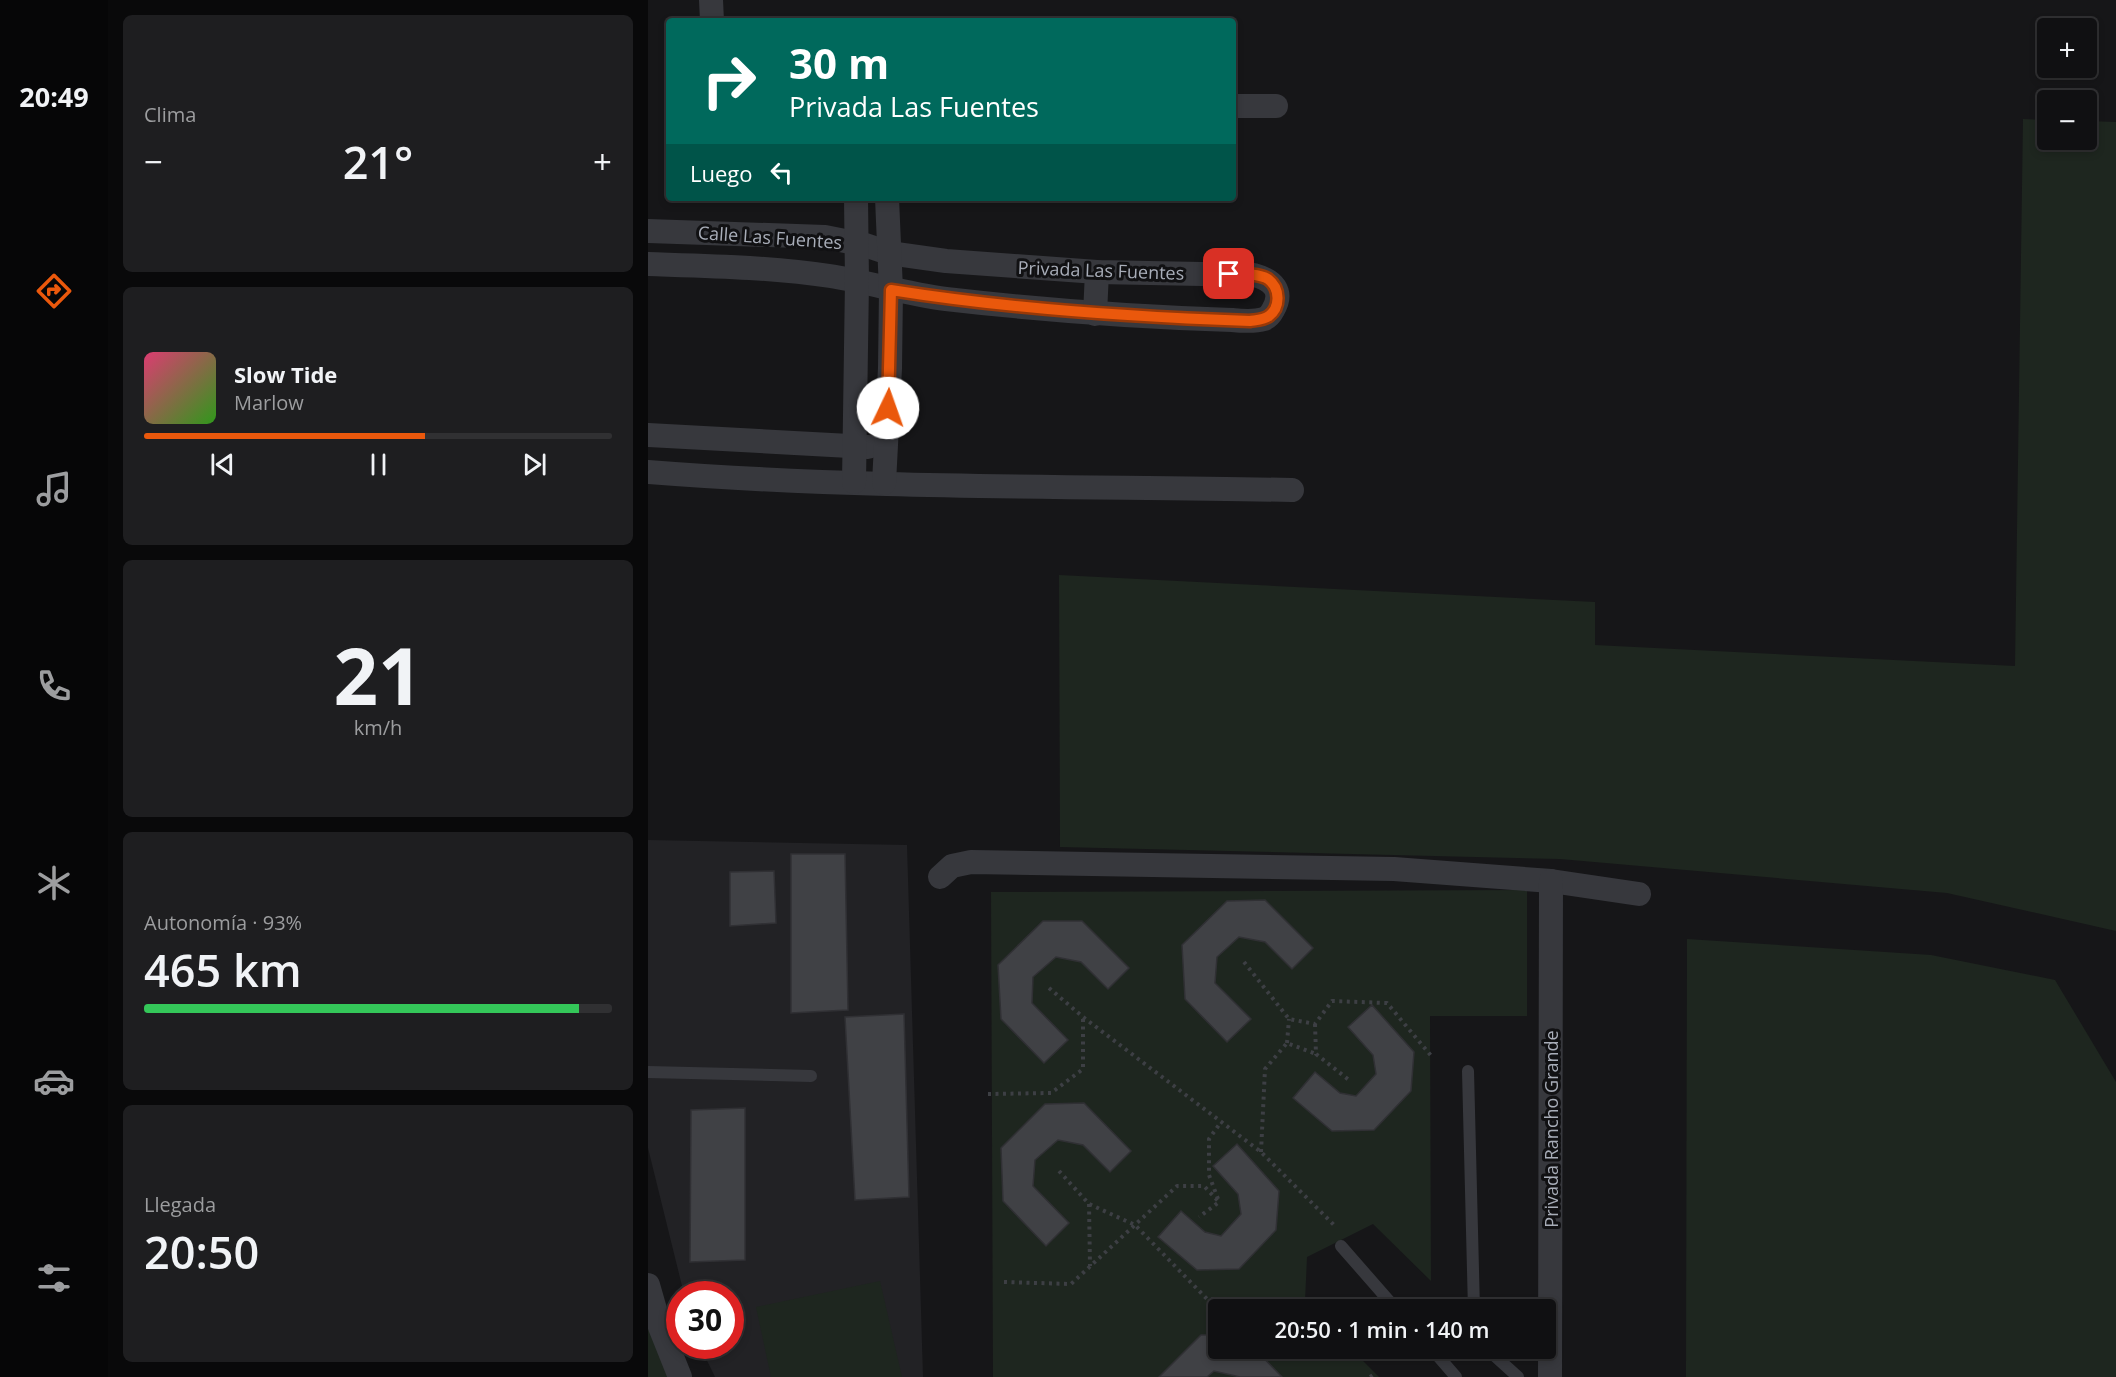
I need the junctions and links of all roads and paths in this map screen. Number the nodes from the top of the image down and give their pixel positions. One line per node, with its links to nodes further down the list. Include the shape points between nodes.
1 (711, 0): 2 (street)
2 (712, 18)
3 (1236, 105): 4 (street)
4 (1276, 106)
5 (856, 201): 8 (street)
6 (887, 201): 9 (street)
7 (648, 231): 8 (street, Calle Las Fuentes, via 808,235)
8 (856, 243): 9 (street, Calle Las Fuentes); 12 (street)
9 (889, 253): 11 (street, Privada Las Fuentes); 13 (street)
10 (648, 264): 12 (street, Calle Las Fuentes, via 757,269)
11 (1097, 272): 14 (street); 14 (street, Privada Las Fuentes, via 1254,275 1266,278 1276,287 1278,302 1270,315 1250,321)
12 (857, 281): 13 (street, Calle Las Fuentes); 16 (street)
13 (891, 290): 14 (street, Privada Las Fuentes); 17 (street)
14 (1095, 314)
15 (648, 435): 16 (street)
16 (854, 446): 17 (street); 19 (street)
17 (886, 448): 20 (street)
18 (648, 472): 19 (street)
19 (854, 482): 20 (street)
20 (884, 483): 21 (street)
21 (1292, 490)
22 (940, 877): 23 (street, via 959,863 1034,862 1395,869)
23 (1551, 881): 24 (street); 56 (street, Privada Rancho Grande)
24 (1639, 894)
25 (1244, 962): 28 (path)
26 (1049, 988): 27 (path)
27 (1083, 1017): 37 (path, via 1083,1069 1051,1093); 38 (path)
28 (1289, 1019): 29 (path); 30 (path)
29 (1315, 1024): 31 (path); 32 (path, via 1332,1001 1387,1003)
30 (1287, 1043): 31 (path); 38 (path, via 1265,1069 1261,1152)
31 (1316, 1054): 36 (path)
32 (1433, 1058)
33 (1468, 1071): 50 (lane)
34 (648, 1072): 35 (lane)
35 (811, 1076)
36 (1349, 1080)
37 (988, 1094)
38 (1221, 1122): 40 (path, via 1209,1139 1209,1175)
39 (1059, 1171): 41 (path)
40 (1219, 1202): 42 (path); 43 (path, via 1204,1186 1177,1186)
41 (1089, 1204): 43 (path); 45 (path)
42 (1199, 1217)
43 (1135, 1225): 45 (path); 48 (path)
44 (1341, 1246): 49 (lane)
45 (1090, 1267): 46 (path, via 1071,1284)
46 (1004, 1282)
47 (648, 1285): 53 (street)
48 (1208, 1299)
49 (1387, 1299)
50 (1474, 1299)
51 (1440, 1359): 54 (lane)
52 (1499, 1359): 55 (lane)
53 (680, 1377)
54 (1456, 1377)
55 (1518, 1377)
56 (1550, 1377)

